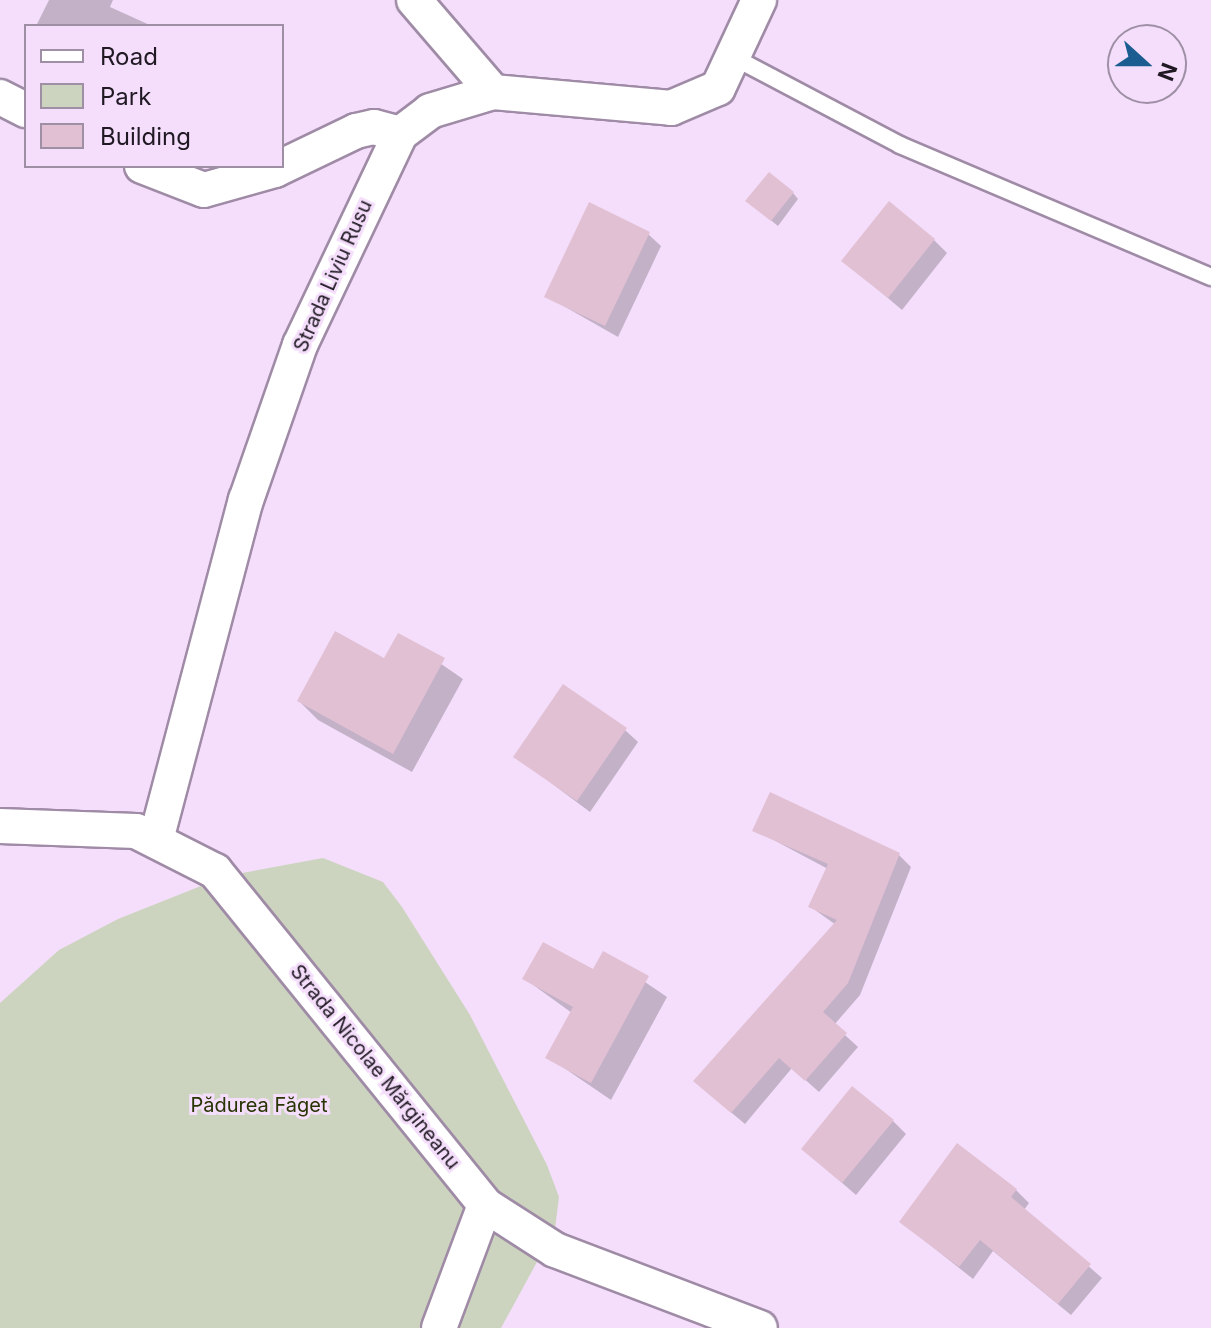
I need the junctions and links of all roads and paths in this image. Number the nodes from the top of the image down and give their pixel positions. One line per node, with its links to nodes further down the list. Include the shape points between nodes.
1 (414, 0): 4 (street)
2 (759, 0): 3 (street, Strada Liviu Rusu)
3 (737, 59): 4 (street, Strada Liviu Rusu, via 718,88 671,108); 11 (lane, via 900,145)
4 (493, 92): 7 (street, Strada Liviu Rusu, via 430,111)
5 (0, 97): 6 (street)
6 (24, 109)
7 (400, 134): 8 (street, via 374,127 356,131); 13 (street, Strada Liviu Rusu, via 300,345 251,486)
8 (284, 166)
9 (147, 168): 10 (street, via 204,190)
10 (279, 168)
11 (1211, 277)
12 (0, 826): 13 (street, Strada Nicolae Mărgineanu)
13 (157, 836): 14 (street, Strada Nicolae Mărgineanu, via 215,871)
14 (485, 1205): 15 (street); 16 (street, Strada Nicolae Mărgineanu, via 555,1250)
15 (439, 1328)
16 (760, 1328)

